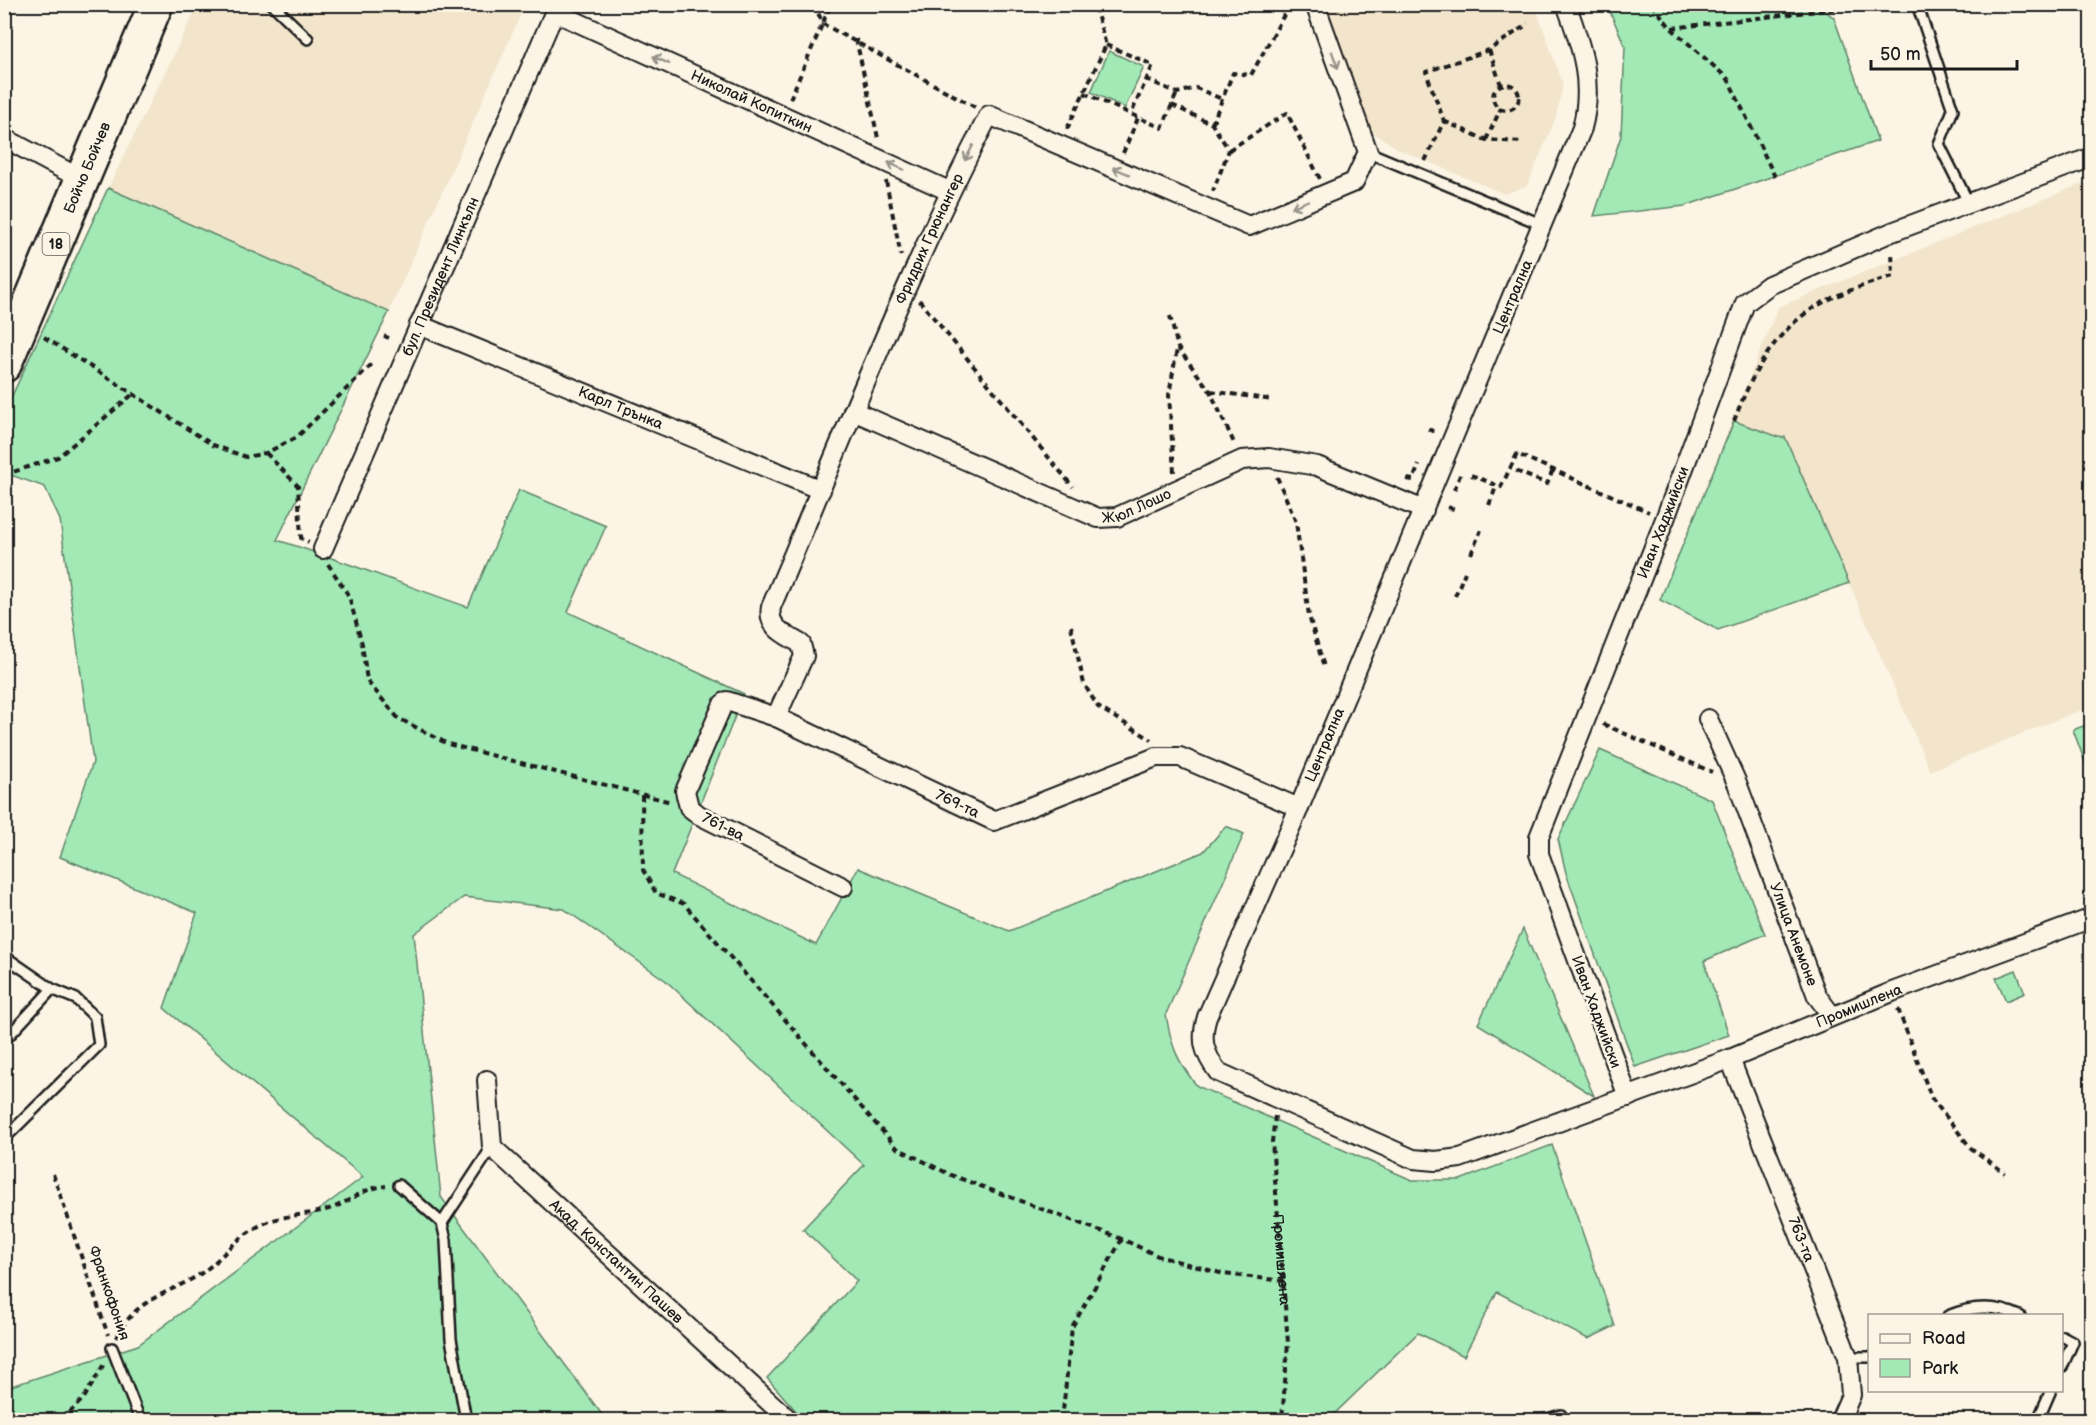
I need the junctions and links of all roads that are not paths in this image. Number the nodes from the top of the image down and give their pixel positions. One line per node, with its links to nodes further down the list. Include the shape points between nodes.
1 (156, 4): 13 (highway, Бойчо Бойчев / 18)
2 (272, 4): 7 (lane)
3 (1315, 4): 10 (street, one-way to 10)
4 (1566, 4): 16 (street, Централна, via 1586,64 1587,109)
5 (1917, 4): 15 (lane, via 1953,110 1939,144)
6 (556, 8): 14 (street, Николай Копиткин, one-way to 6, via 782,117); 17 (street, бул. Президент Линкълн)
7 (308, 39)
8 (4, 138): 9 (street)
9 (24, 150): 11 (street); 13 (street)
10 (1368, 152): 14 (street, Фридрих Грюнангер, one-way to 14, via 1354,182 1248,226 989,115); 16 (lane)
11 (4, 154)
12 (2091, 157): 15 (street, Иван Хаджийски)
13 (83, 180): 18 (highway, Бойчо Бойчев / 18)
14 (949, 191): 19 (street, Фридрих Грюнангер)
15 (1969, 204): 34 (street, Иван Хаджийски, via 1769,285 1745,303 1665,519 1539,837 1539,854)
16 (1543, 225): 21 (street, Централна)
17 (420, 325): 20 (street, Карл Трънка); 22 (street, бул. Президент Линкълн)
18 (4, 365)
19 (853, 411): 20 (street, Фридрих Грюнангер); 21 (street, Жюл Лошо, via 1098,518 1117,517 1242,460 1269,458 1317,466)
20 (821, 490): 23 (street, Фридрих Грюнангер, via 769,617 773,626 801,644 804,656)
21 (1424, 510): 25 (street, Централна)
22 (323, 549)
23 (776, 717): 25 (street, 769-та, via 993,821 1156,757 1180,757); 26 (street, 761-ва, via 735,702 723,704 685,791 689,807)
24 (1708, 718): 30 (street, Улица Анемоне, via 1728,738 1737,783 1771,847 1817,996)
25 (1299, 808): 34 (street, Централна, via 1202,1034 1205,1054 1218,1072 1413,1159 1436,1161 1460,1158)
26 (843, 888)
27 (2091, 918): 30 (street, Промишлена)
28 (4, 956): 29 (lane)
29 (52, 988): 31 (lane); 35 (lane, via 76,999 95,1017 99,1044)
30 (1832, 1016): 32 (street, Промишлена)
31 (4, 1041)
32 (1730, 1059): 34 (street, Промишлена); 43 (street, 763-та)
33 (487, 1080): 36 (street)
34 (1628, 1096)
35 (4, 1139)
36 (492, 1147): 38 (lane); 50 (street, Акад. Константин Пашев)
37 (399, 1185): 38 (lane)
38 (442, 1223): 49 (lane, via 451,1339)
39 (1953, 1314): 40 (lane, via 1969,1307)
40 (2015, 1314)
41 (2063, 1337): 45 (lane, via 2073,1341)
42 (112, 1348): 48 (lane, Франкофония)
43 (1848, 1357): 44 (lane); 52 (street, 763-та, via 1851,1395)
44 (1868, 1357)
45 (2063, 1363)
46 (2050, 1392): 53 (lane)
47 (1561, 1415): 51 (lane)
48 (140, 1420)
49 (466, 1420)
50 (789, 1420)
51 (1544, 1420)
52 (1840, 1420)
53 (2038, 1420)

